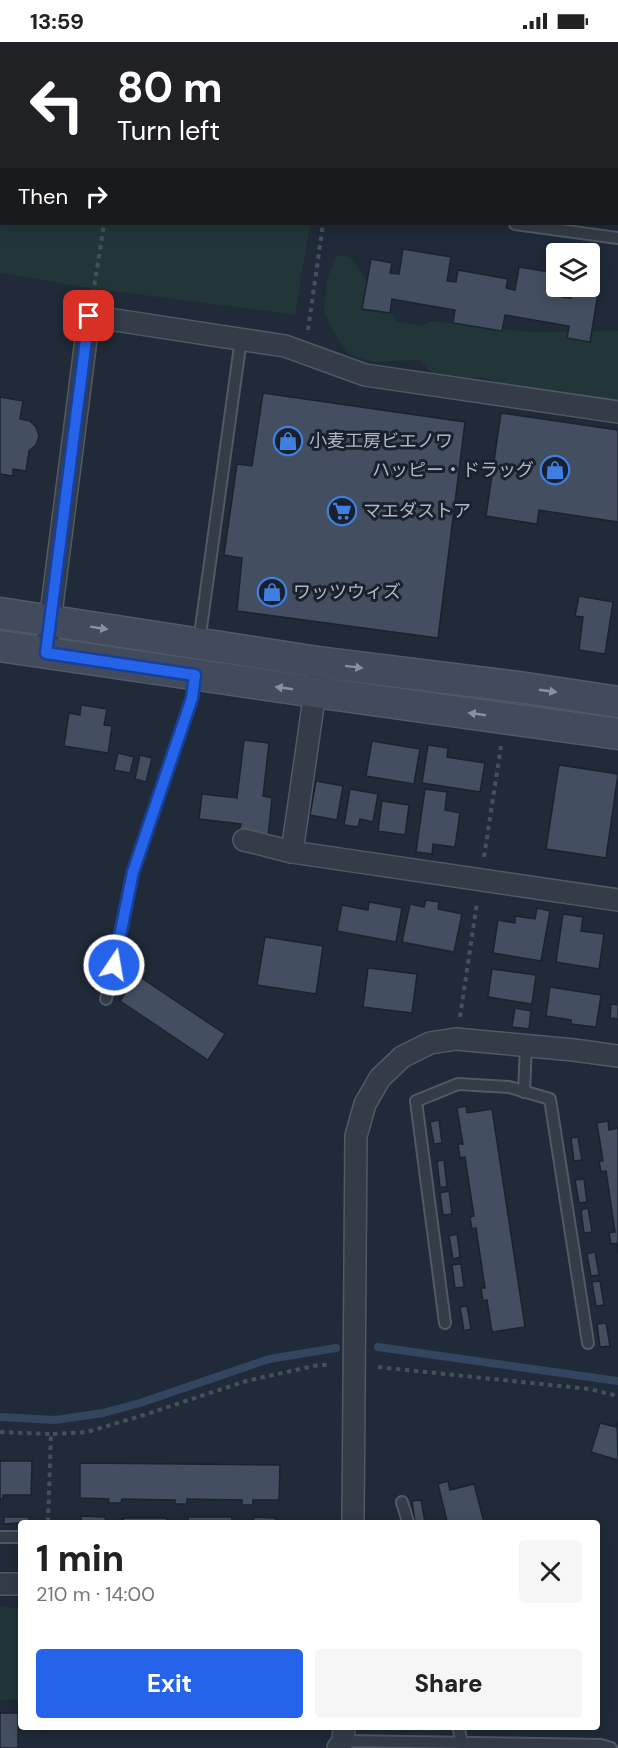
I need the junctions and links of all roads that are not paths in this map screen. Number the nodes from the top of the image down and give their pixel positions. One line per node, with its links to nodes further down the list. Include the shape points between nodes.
1 (522, 225): 2 (lane)
2 (618, 238)
3 (241, 339): 4 (street, via 285,346 364,375); 6 (street, via 89,316); 9 (lane)
4 (618, 412)
5 (0, 613): 6 (street)
6 (49, 620): 8 (street); 9 (street, one-way to 9)
7 (0, 646): 8 (street)
8 (46, 653): 9 (street)
9 (197, 659): 10 (street); 11 (street, one-way to 9); 17 (lane, via 192,698 133,872)
10 (318, 662): 11 (street); 12 (street, one-way to 12)
11 (315, 692): 13 (street, one-way to 11); 15 (street)
12 (618, 702)
13 (618, 734)
14 (244, 840): 15 (street)
15 (292, 852): 16 (street)
16 (618, 900)
17 (106, 999)
18 (526, 1045): 19 (street); 20 (lane); 24 (street, via 456,1039 430,1043 402,1057 380,1078 365,1104 356,1136)
19 (618, 1056)
20 (524, 1092): 21 (lane, via 509,1087 458,1084 416,1101); 22 (lane, via 550,1099)
21 (445, 1323)
22 (588, 1343)
23 (402, 1502): 25 (lane)
24 (353, 1520)
25 (407, 1520)
26 (0, 1537): 27 (lane)
27 (18, 1537)
28 (0, 1584): 29 (street)
29 (18, 1584)
30 (459, 1730): 32 (lane)
31 (342, 1738): 32 (lane)
32 (462, 1743): 33 (lane)
33 (612, 1748)

